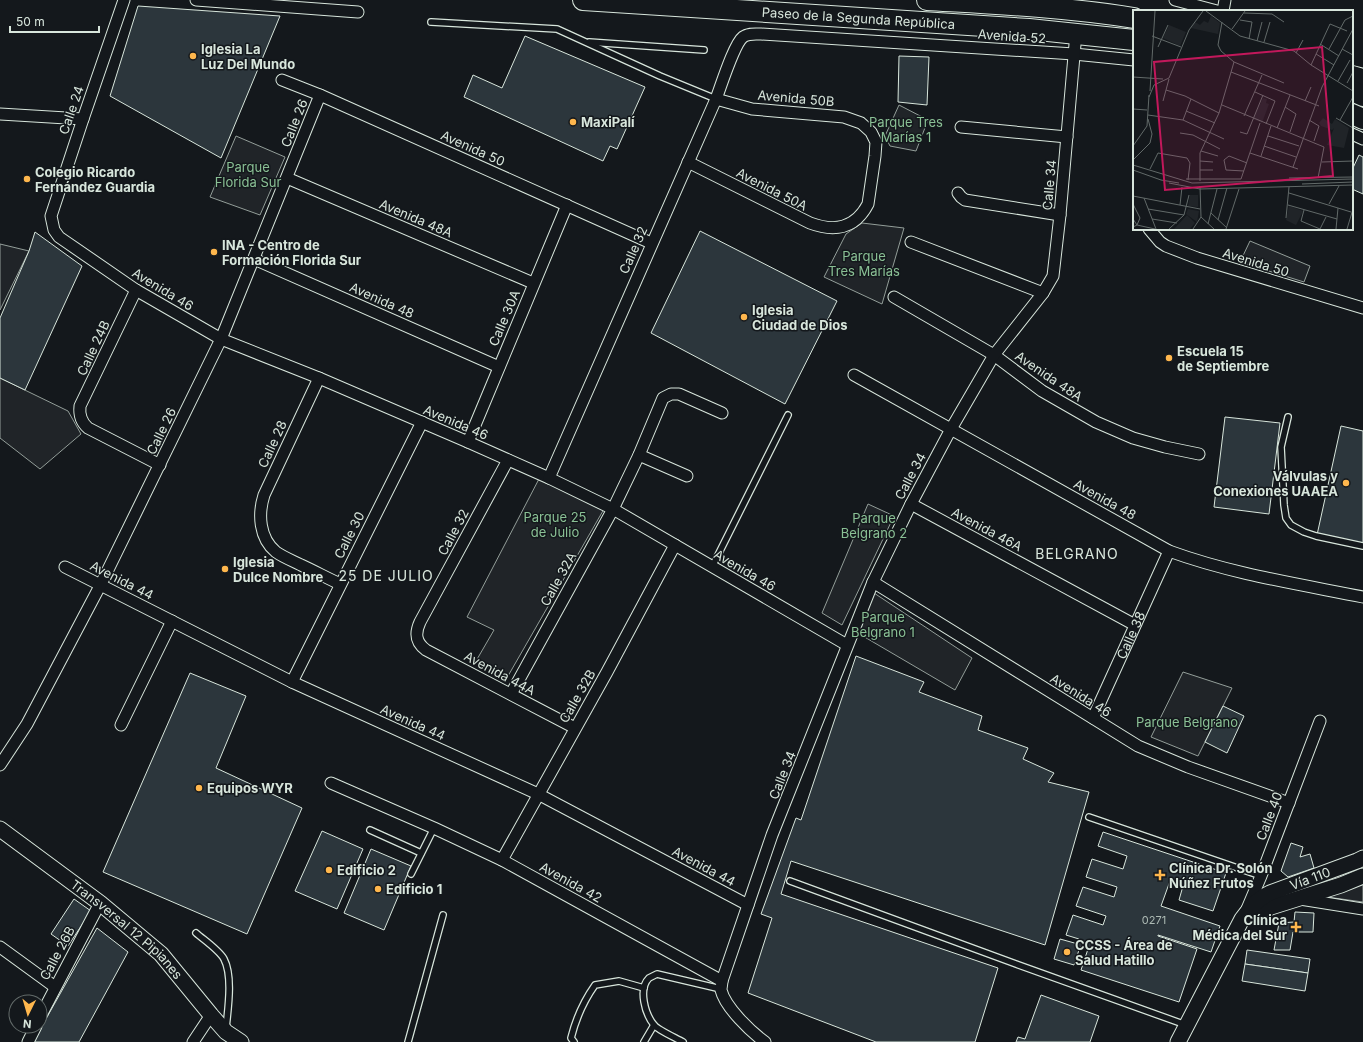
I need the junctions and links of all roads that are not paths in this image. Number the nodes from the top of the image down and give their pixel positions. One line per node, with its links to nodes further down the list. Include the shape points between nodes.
1 (124, 0): 31 (street, Calle 24)
2 (196, 0): 10 (street)
3 (583, 0): 13 (highway, Paseo de la Segunda República)
4 (928, 0): 7 (highway, Paseo de la Segunda República)
5 (1175, 0): 8 (street)
6 (1225, 0): 9 (street)
7 (1078, 5): 11 (highway, Paseo de la Segunda República)
8 (1213, 10)
9 (1222, 10)
10 (358, 12)
11 (1133, 18)
12 (430, 22): 16 (lane, via 557,29)
13 (1076, 33): 15 (highway, Paseo de la Segunda República); 18 (street, Calle 34)
14 (745, 36): 18 (street, Avenida 52, via 761,34); 28 (street, Calle 32, via 739,42)
15 (1133, 40)
16 (585, 42): 17 (lane); 28 (lane)
17 (704, 50)
18 (1074, 54): 19 (street, Avenida 52); 35 (street, Calle 34)
19 (1133, 60)
20 (1353, 69): 21 (street)
21 (1363, 74)
22 (1353, 76): 23 (highway)
23 (1363, 79)
24 (282, 80): 26 (street, Avenida 50)
25 (1353, 91): 27 (highway)
26 (320, 95): 38 (street, Calle 26); 40 (street, Avenida 50)
27 (1363, 96)
28 (716, 99): 37 (street, Calle 32); 42 (street, Avenida 50B, via 752,109 844,116 861,122 875,138 876,145 868,204 858,217)
29 (0, 114): 31 (street)
30 (1353, 114): 32 (highway)
31 (83, 119): 43 (street, Calle 24, via 51,216)
32 (1363, 119)
33 (961, 127): 35 (street)
34 (1353, 134): 36 (street)
35 (1067, 137): 41 (street, Calle 34)
36 (1363, 139)
37 (688, 162): 42 (street, Avenida 50A, via 810,223 829,228); 46 (street, Calle 32)
38 (287, 178): 47 (street, Calle 26); 48 (street, Avenida 48A)
39 (958, 193): 41 (street, via 965,200)
40 (566, 205): 46 (street, Avenida 50); 48 (street, Calle 30A)
41 (1060, 215): 50 (street, Calle 34, via 1054,272)
42 (847, 225)
43 (54, 230): 49 (street, Avenida 46, via 61,239)
44 (1150, 230): 52 (street, Avenida 50, via 1166,246 1197,258)
45 (911, 242): 50 (street)
46 (652, 243): 69 (street, Calle 32)
47 (254, 259): 53 (street, Calle 26); 55 (street, Avenida 48)
48 (533, 283): 55 (street, Calle 30A)
49 (136, 290): 53 (street, Avenida 46); 67 (street, Calle 24B, via 80,406 81,419 88,428)
50 (1043, 293): 54 (street, Calle 34)
51 (894, 297): 54 (street, Avenida 48A)
52 (1363, 308)
53 (221, 339): 57 (street, Avenida 46); 67 (street, Calle 26)
54 (994, 355): 62 (street, Calle 34); 64 (street, Avenida 48A, via 1042,391 1096,422 1133,438)
55 (499, 367): 63 (street, Calle 30A)
56 (854, 375): 62 (street, Avenida 48)
57 (319, 378): 61 (street, Avenida 46); 79 (street, Calle 28, via 264,495 260,506 261,524 266,540 277,553)
58 (722, 413): 65 (street, Calle 32A, via 685,396 673,393 668,395 664,398)
59 (788, 415): 76 (lane)
60 (1288, 417): 73 (lane, via 1280,447 1286,518 1291,525 1304,532)
61 (422, 422): 63 (street, Avenida 46); 79 (street, Calle 30)
62 (952, 429): 70 (street, Calle 34); 74 (street, Avenida 48)
63 (468, 442): 66 (street, Avenida 46)
64 (1199, 454)
65 (639, 455): 68 (street); 71 (street, Calle 32A)
66 (508, 460): 69 (street, Avenida 46); 83 (street, Calle 32, via 420,622)
67 (160, 465): 78 (street, Calle 26)
68 (687, 476)
69 (549, 478): 71 (street, Avenida 46)
70 (911, 504): 77 (street, Calle 34); 82 (street, Avenida 46A)
71 (613, 509): 72 (street, Avenida 46); 86 (street, Calle 32A)
72 (675, 545): 76 (street, Avenida 46); 90 (street, Calle 32B)
73 (1363, 546)
74 (1169, 552): 80 (street, Avenida 48, via 1220,567); 82 (street, Calle 38)
75 (65, 567): 78 (street, Avenida 44)
76 (712, 567): 84 (street, Avenida 46)
77 (873, 582): 84 (street, Calle 34); 87 (street, Avenida 46)
78 (101, 584): 81 (street, Avenida 44); 91 (street, Calle 26, via 27,724)
79 (340, 584): 85 (street, Calle 30)
80 (1363, 597)
81 (172, 621): 85 (street, Avenida 44); 89 (street)
82 (1135, 625): 87 (street, Calle 38)
83 (417, 639): 86 (street, Avenida 44A, via 426,650)
84 (848, 645): 108 (street, Calle 34, via 772,835)
85 (292, 682): 93 (street, Avenida 44)
86 (511, 694): 90 (street, Avenida 44A)
87 (1093, 718): 94 (street, Avenida 46, via 1138,746)
88 (1320, 721): 94 (street, Calle 40)
89 (121, 725)
90 (575, 728): 93 (street, Calle 32B)
91 (0, 765)
92 (331, 783): 96 (street, Avenida 42)
93 (538, 794): 101 (street, Calle 32B); 108 (street, Avenida 44)
94 (1289, 803): 103 (street, Calle 40)
95 (1089, 817): 103 (lane)
96 (434, 828): 99 (lane); 101 (street, Avenida 42)
97 (0, 829): 107 (main road, Transversal 12 Pipianes)
98 (370, 830): 99 (lane)
99 (421, 854): 102 (lane)
100 (1363, 858): 111 (main road, Vía 110, via 1260,898)
101 (502, 860): 114 (street, Avenida 42)
102 (411, 874)
103 (1261, 876): 111 (street, Calle 40)
104 (1363, 876): 106 (main road, Vía 110)
105 (790, 881): 120 (lane)
106 (1298, 899): 109 (street); 111 (main road, Vía 110)
107 (100, 903): 115 (street, Calle 26B); 118 (main road, Transversal 12 Pipianes, via 161,954)
108 (748, 905): 114 (street, Calle 34)
109 (1363, 909)
110 (443, 915): 124 (lane)
111 (1242, 919): 120 (main road, Vía 110)
112 (196, 933): 121 (lane, via 224,958 229,984)
113 (0, 947): 115 (street)
114 (721, 985): 116 (lane, via 657,974 649,979); 128 (street, via 727,1002 736,1014)
115 (55, 988): 117 (street, Calle 26B)
116 (644, 988): 119 (lane, via 645,1008); 125 (lane, via 619,981 595,985 584,1000 574,1024 571,1038)
117 (48, 1002)
118 (211, 1015): 121 (main road, Transversal 12 Pipianes); 122 (street)
119 (654, 1025): 126 (lane); 127 (lane)
120 (1187, 1025): 129 (main road, Vía 110)
121 (226, 1032): 123 (main road, Transversal 12 Pipianes)
122 (193, 1042)
123 (241, 1042)
124 (408, 1042)
125 (574, 1042)
126 (644, 1042)
127 (683, 1042)
128 (765, 1042)
129 (1178, 1042)

